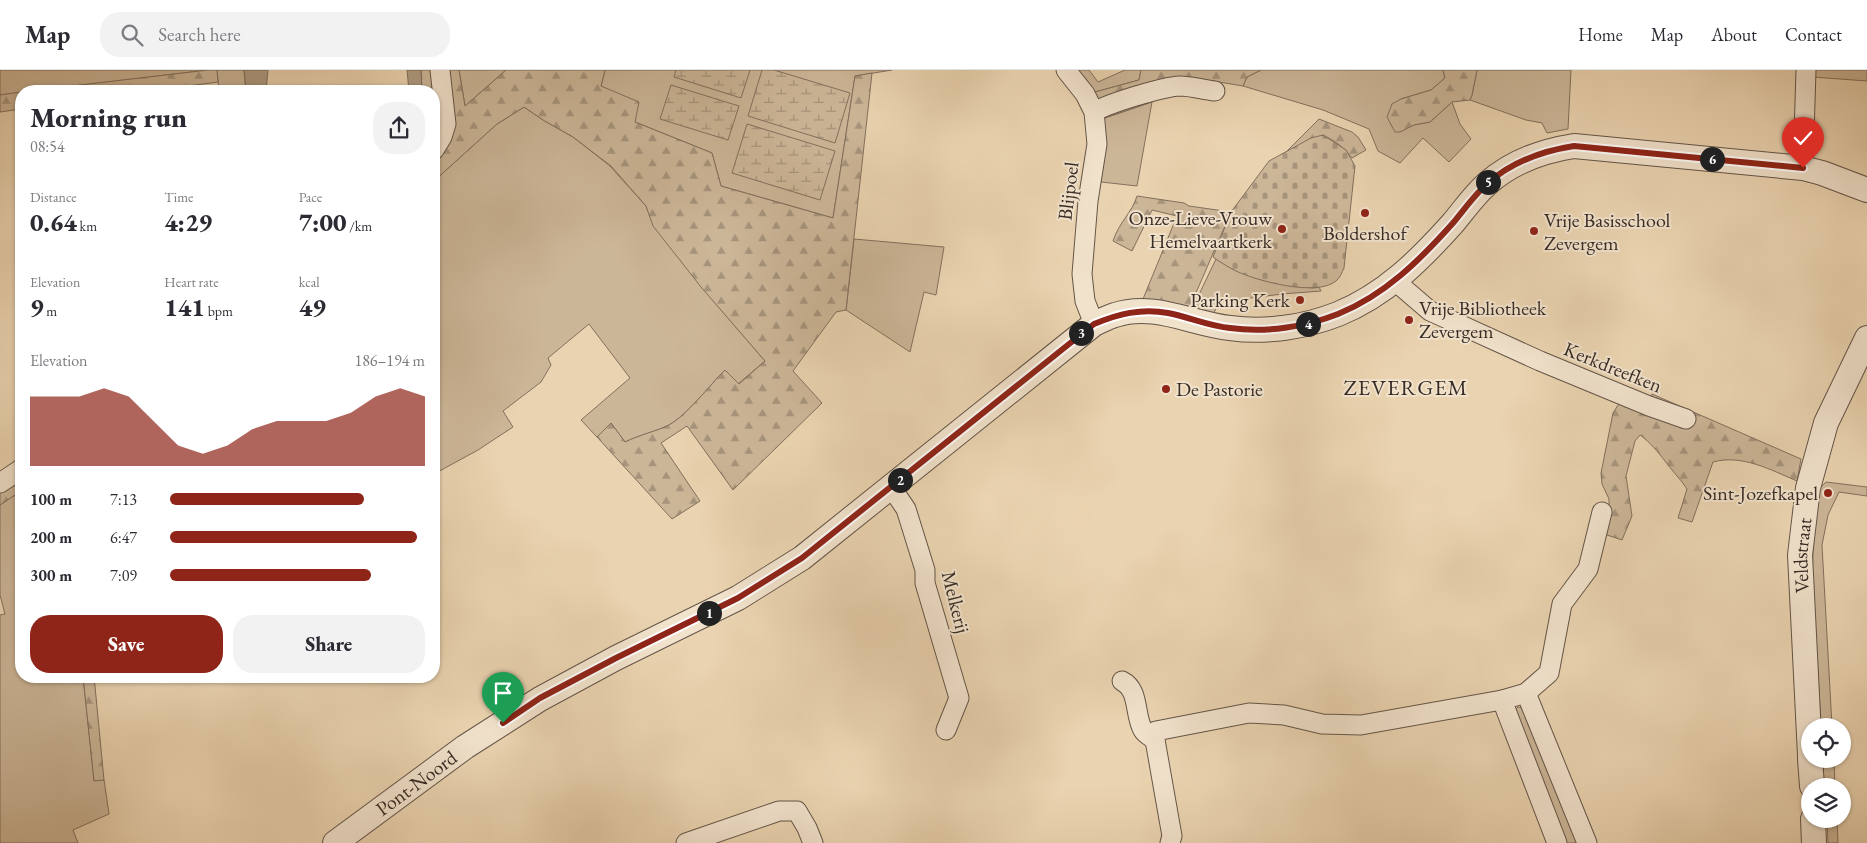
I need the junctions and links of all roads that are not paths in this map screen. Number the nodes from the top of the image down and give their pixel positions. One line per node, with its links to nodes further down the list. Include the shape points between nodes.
1 (440, 70): 6 (street, via 446,124)
2 (1066, 70): 5 (street, Blijpoel)
3 (1806, 70): 7 (street)
4 (1215, 91): 5 (street, via 1181,86 1154,91)
5 (1094, 112): 10 (street, Blijpoel, via 1097,144 1082,274 1085,301)
6 (440, 140)
7 (1803, 168): 8 (street, Pont-Noord); 9 (street, Pont-Noord, via 1574,146 1548,150 1528,157 1487,183 1422,257)
8 (1867, 190)
9 (1395, 281): 10 (street, Pont-Noord, via 1366,300 1308,324 1244,330 1153,311 1126,312); 12 (street, Kerkdreefken, via 1430,311 1540,361)
10 (1094, 324): 15 (street, Pont-Noord)
11 (1867, 338): 20 (street, Veldstraat, via 1826,423 1808,488 1800,555)
12 (1686, 419)
13 (15, 474): 14 (street)
14 (0, 483)
15 (891, 487): 21 (street, Melkerij, via 906,509 959,698); 24 (street, Pont-Noord, via 802,558 738,598 540,698 465,747)
16 (1602, 512): 18 (street, via 1588,569 1562,604 1549,673)
17 (1122, 681): 22 (street, via 1132,691 1143,731)
18 (1526, 693): 19 (street); 29 (street)
19 (1502, 700): 22 (street, via 1361,725 1322,724 1284,715 1249,713 1156,731); 28 (street)
20 (1808, 718)
21 (946, 730)
22 (1155, 740): 27 (street, via 1172,836)
23 (1813, 828): 30 (street)
24 (336, 843)
25 (686, 843): 26 (street, via 787,810 797,811)
26 (813, 843)
27 (1170, 843)
28 (1557, 843)
29 (1587, 843)
30 (1814, 843)

